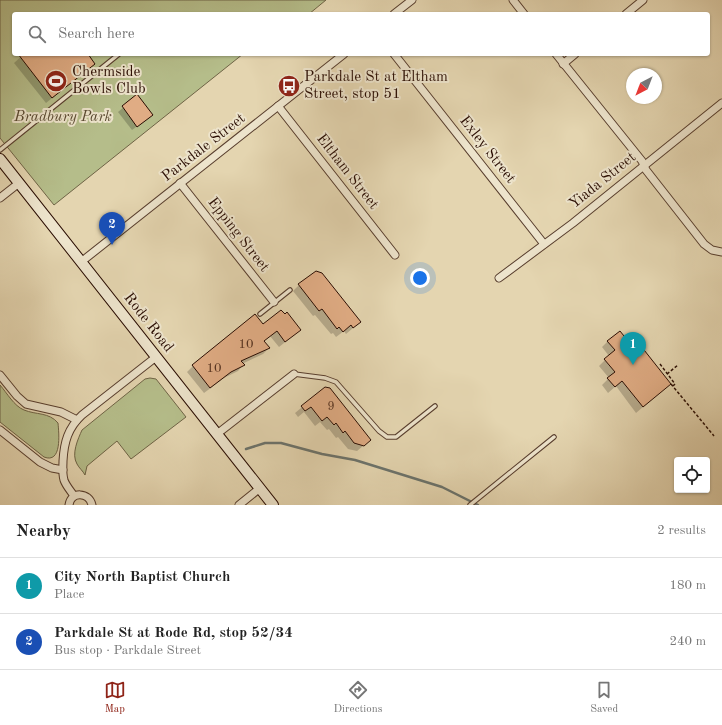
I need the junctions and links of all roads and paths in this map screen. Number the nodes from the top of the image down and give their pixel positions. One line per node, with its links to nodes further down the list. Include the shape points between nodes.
1 (412, 0): 4 (street)
2 (513, 0): 5 (street)
3 (643, 0): 6 (street)
4 (397, 12)
5 (522, 12)
6 (628, 12)
7 (117, 56): 15 (lane)
8 (341, 56): 14 (street, Parkdale Street)
9 (396, 56): 21 (street, Exley Street)
10 (557, 56): 12 (street)
11 (573, 56): 12 (street)
12 (563, 64): 17 (street)
13 (722, 103): 17 (street, Yiada Street)
14 (278, 106): 19 (street, Parkdale Street); 23 (street, Eltham Street)
15 (0, 150)
16 (0, 159): 18 (main road, Rode Road)
17 (644, 165): 21 (street, Yiada Street); 22 (street, via 704,244 712,250)
18 (19, 183): 20 (street); 24 (main road, Rode Road)
19 (180, 183): 24 (street, Parkdale Street); 27 (street, Epping Street)
20 (0, 198)
21 (544, 244): 25 (street, Yiada Street)
22 (722, 252)
23 (395, 255)
24 (81, 262): 29 (main road, Rode Road)
25 (499, 278)
26 (290, 290): 27 (lane)
27 (274, 302): 28 (lane)
28 (260, 314)
29 (156, 357): 36 (street); 38 (main road, Rode Road)
30 (660, 364): 33 (path)
31 (678, 365): 33 (path)
32 (294, 374): 35 (lane, via 336,382 387,437 396,437); 38 (street)
33 (667, 374): 39 (path, via 675,384 672,385)
34 (0, 375): 36 (street, via 26,404 61,412)
35 (434, 406)
36 (77, 420): 41 (street, via 65,440)
37 (0, 430): 41 (street, via 40,462)
38 (218, 434): 42 (main road, Rode Road)
39 (714, 436)
40 (554, 437): 48 (lane)
41 (62, 470): 43 (street, via 64,480)
42 (260, 488): 46 (street); 47 (main road, Rode Road)
43 (74, 496): 44 (street); 45 (street, via 85,495)
44 (69, 505)
45 (92, 505)
46 (239, 505)
47 (273, 505)
48 (470, 505)

